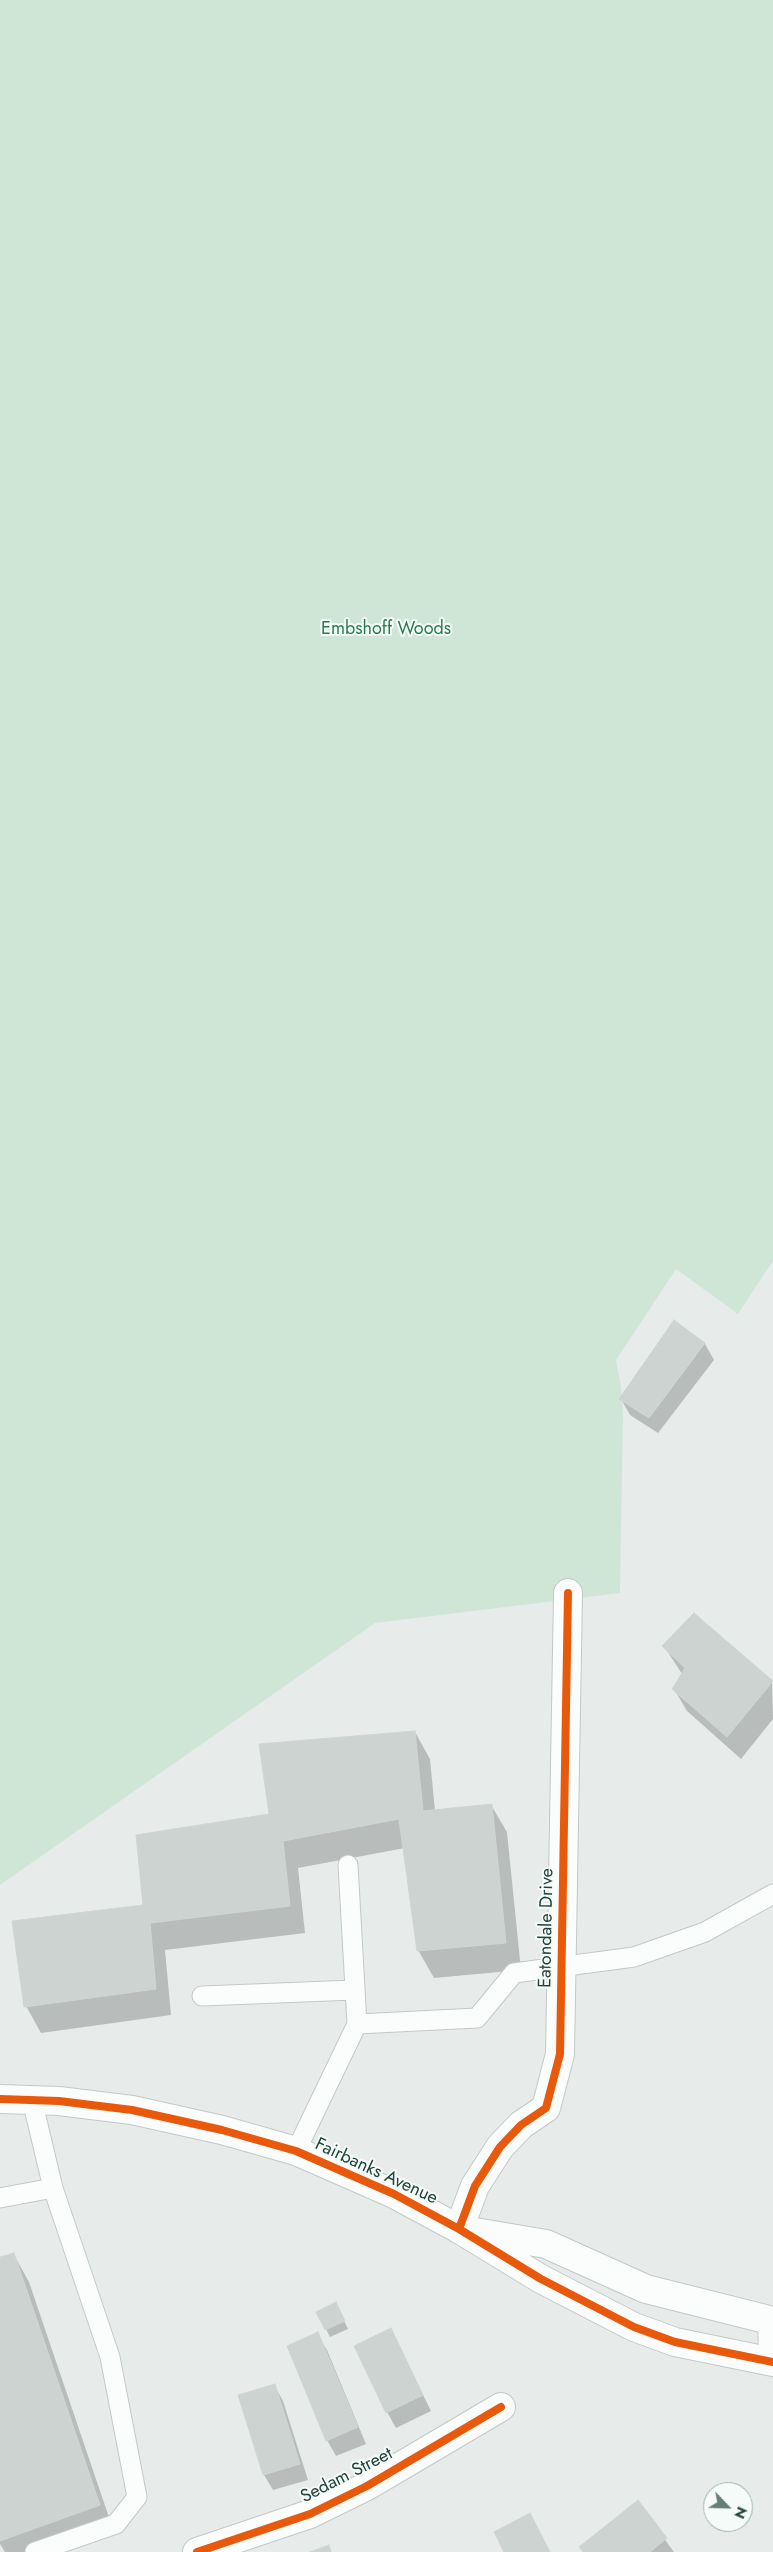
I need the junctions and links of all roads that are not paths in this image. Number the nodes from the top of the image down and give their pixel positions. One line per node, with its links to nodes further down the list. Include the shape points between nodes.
1 (568, 1593): 4 (street, Eatondale Drive)
2 (348, 1865): 5 (lane)
3 (773, 1894): 4 (lane, via 705,1932 634,1957)
4 (561, 1967): 7 (lane, via 514,1973 477,2018); 13 (street, Eatondale Drive, via 560,2054 546,2108 521,2125 500,2147 475,2186)
5 (354, 1990): 6 (lane); 7 (lane)
6 (202, 1996)
7 (357, 2024): 10 (lane)
8 (0, 2099): 9 (street, Fairbanks Avenue)
9 (32, 2100): 10 (street, Fairbanks Avenue, via 132,2110); 11 (lane)
10 (296, 2151): 13 (street, Fairbanks Avenue, via 394,2194)
11 (53, 2188): 12 (lane); 18 (lane, via 110,2357 137,2497 116,2524)
12 (0, 2198)
13 (459, 2229): 14 (street, Fairbanks Avenue, via 546,2244 646,2289); 16 (street, Fairbanks Avenue, via 541,2279 634,2326 675,2342)
14 (772, 2321): 15 (street, Fairbanks Avenue)
15 (773, 2354)
16 (773, 2362)
17 (501, 2407): 19 (street, Sedam Street, via 367,2486 310,2514)
18 (35, 2552)
19 (196, 2552)

